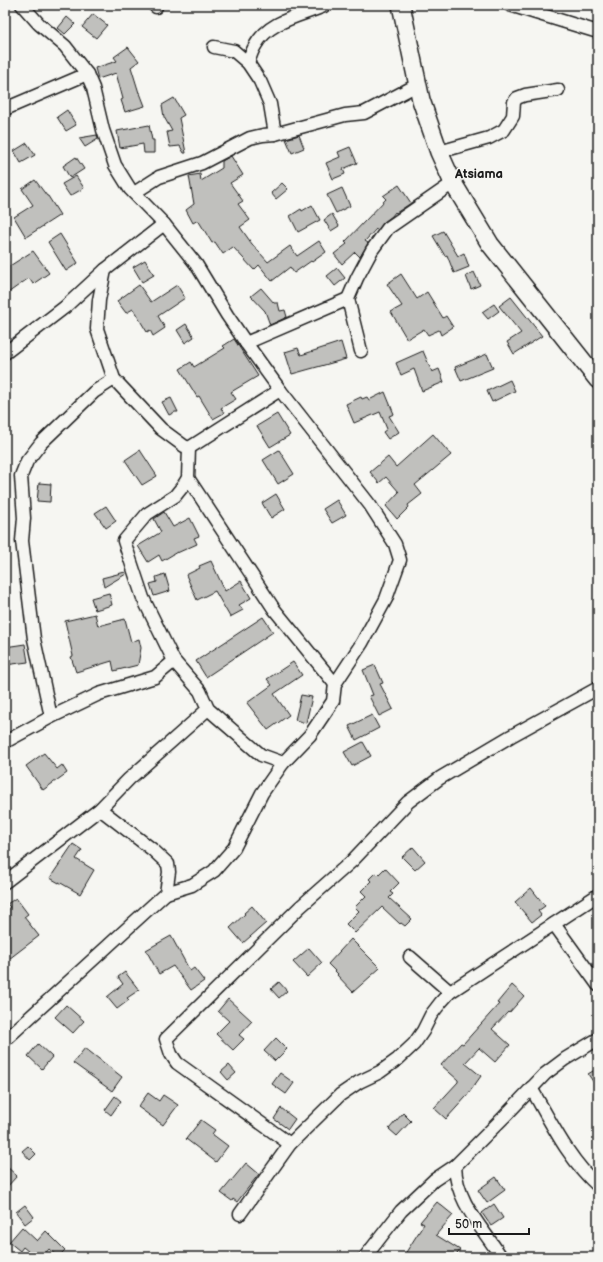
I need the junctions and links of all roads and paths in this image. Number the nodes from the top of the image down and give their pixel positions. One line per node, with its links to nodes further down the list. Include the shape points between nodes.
1 (22, 5): 8 (street, via 39,24 65,46)
2 (400, 5): 9 (street)
3 (510, 5): 5 (street)
4 (324, 6): 7 (street, via 281,21 256,44)
5 (598, 32)
6 (214, 47): 7 (street, via 234,51)
7 (248, 63): 12 (street, via 260,81 270,104)
8 (87, 74): 11 (street); 15 (street, via 115,164)
9 (417, 85): 12 (street, via 364,113 345,115); 13 (street)
10 (558, 90): 13 (street, via 517,98 514,102 513,116 504,130 489,138)
11 (5, 109)
12 (276, 134): 15 (street, via 250,138 202,163 159,177)
13 (439, 152): 14 (street)
14 (453, 183): 18 (street, via 388,228 372,250); 23 (street, via 490,244)
15 (134, 193): 16 (street)
16 (164, 224): 17 (street); 19 (street, via 196,264)
17 (105, 270): 21 (street, via 65,306); 22 (street, via 97,329)
18 (348, 299): 19 (street); 20 (street)
19 (246, 343): 24 (street)
20 (361, 351)
21 (5, 353)
22 (114, 379): 25 (street, via 161,429); 31 (street, via 94,392 41,443 27,461 21,476 24,518 22,541 34,639)
23 (598, 380)
24 (280, 390): 25 (street); 28 (street, via 370,505 395,544 400,560 386,599)
25 (189, 448): 26 (street)
26 (188, 478): 27 (street, via 175,496 147,514 124,541 143,598); 28 (street, via 274,609)
27 (174, 661): 30 (street, via 200,691); 31 (street, via 155,677 99,694)
28 (335, 684): 33 (street, via 333,701 310,735)
29 (598, 688): 45 (street, via 453,770 408,802 352,860 166,1039 177,1063)
30 (208, 708): 33 (street, via 261,755); 34 (street, via 129,779)
31 (51, 717): 32 (street)
32 (5, 742)
33 (283, 763): 36 (street, via 262,792 234,848 214,870 192,885)
34 (100, 810): 35 (street); 36 (street, via 168,864)
35 (5, 882)
36 (166, 893): 43 (street)
37 (598, 895): 38 (street)
38 (554, 924): 40 (street); 41 (street)
39 (410, 957): 41 (street)
40 (598, 985)
41 (450, 992): 45 (street, via 431,1015 414,1044 404,1054 380,1072 340,1095)
42 (598, 1039): 44 (street, via 565,1059)
43 (5, 1040)
44 (531, 1088): 46 (street); 47 (street, via 572,1158)
45 (290, 1144): 48 (street)
46 (454, 1166): 49 (street, via 434,1180 401,1211); 50 (street, via 462,1197 478,1226)
47 (598, 1186)
48 (240, 1214)
49 (366, 1257)
50 (501, 1257)

